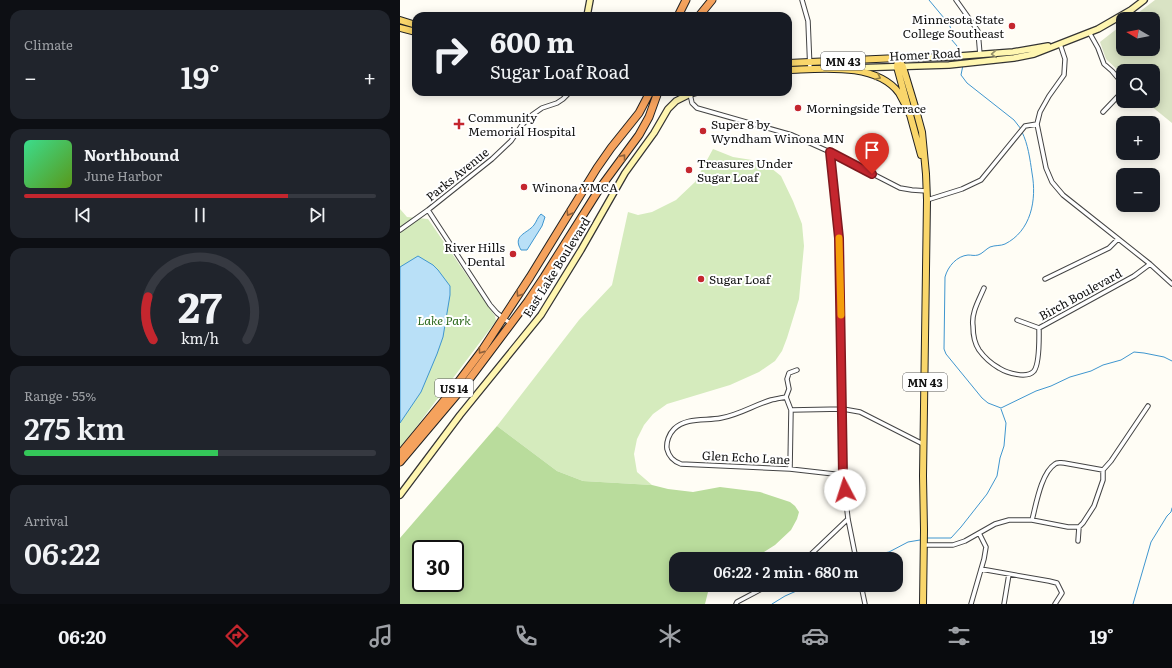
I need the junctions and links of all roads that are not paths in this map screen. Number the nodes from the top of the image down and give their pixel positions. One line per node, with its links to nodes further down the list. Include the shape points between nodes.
1 (590, 0): 7 (street)
2 (686, 0): 8 (highway)
3 (712, 0): 9 (highway)
4 (802, 0): 18 (street, via 808,21)
5 (956, 0): 16 (street, via 978,31)
6 (1144, 0): 14 (street, Homer Road, via 1098,29)
7 (588, 12)
8 (680, 12)
9 (702, 12)
10 (400, 20): 11 (main road)
11 (412, 24)
12 (400, 28): 13 (main road)
13 (412, 31)
14 (1088, 32): 15 (street, Homer Road); 24 (street, via 1104,64)
15 (1060, 44): 16 (street, Homer Road, one-way to 16); 20 (street, Homer Road, via 1034,54 949,65); 35 (street, via 1065,59 1064,75 1040,112)
16 (980, 55): 17 (street, Homer Road)
17 (898, 58): 18 (main road, Homer Road / MN 43); 20 (main road, MN 43)
18 (810, 62): 19 (main road, Homer Road / MN 43); 23 (street)
19 (792, 63)
20 (900, 67): 21 (street, Homer Road); 33 (main road, MN 43); 37 (main road, MN 43, via 922,132)
21 (840, 69): 23 (main road, Homer Road / MN 43); 33 (main road, MN 43, one-way to 33, via 874,75 886,82 898,93)
22 (792, 70): 23 (main road, Homer Road / MN 43)
23 (810, 70)
24 (1116, 76)
25 (566, 96): 40 (street, Parks Avenue, via 532,115 500,152)
26 (643, 96): 34 (highway)
27 (648, 96): 34 (highway, US 14)
28 (657, 96): 49 (highway, US 14, one-way to 28, via 600,188 639,135)
29 (686, 96): 62 (street, East Lake Boulevard, via 672,104 630,165 541,315 460,415)
30 (690, 96): 36 (street, via 697,108 792,135)
31 (1116, 98): 32 (street)
32 (1103, 112)
33 (910, 115): 37 (main road, MN 43)
34 (632, 122): 47 (highway, US 14, one-way to 47, via 597,168)
35 (1037, 124): 39 (street, via 1025,126 981,180); 42 (street, via 1046,168 1052,182 1063,195)
36 (830, 152): 38 (street, via 900,188); 54 (street, via 839,238)
37 (926, 174): 38 (main road, MN 43)
38 (927, 191): 39 (main road, MN 43)
39 (927, 200): 56 (main road, MN 43)
40 (428, 210): 41 (street, Parks Avenue); 47 (street, Parks Avenue, via 490,305)
41 (400, 230)
42 (1118, 239): 43 (street); 44 (street, via 1109,248)
43 (1150, 264): 45 (street); 50 (street, Birch Boulevard, via 1134,276)
44 (1046, 279)
45 (1172, 284)
46 (984, 288): 50 (street, via 974,311 974,338 978,349 1000,369 1026,375 1033,372 1040,344)
47 (504, 318): 49 (street, Parks Avenue); 57 (highway, US 14, one-way to 57, via 450,393)
48 (1017, 320): 50 (street, Birch Boulevard)
49 (511, 324): 58 (highway, US 14, via 465,385)
50 (1039, 328)
51 (797, 370): 52 (street, via 789,374)
52 (786, 397): 55 (street); 59 (street, Glen Echo Lane, via 770,400 722,418 680,424 669,437 667,448 673,460 681,464)
53 (1148, 406): 60 (street)
54 (843, 409): 55 (street); 56 (street, via 860,412); 61 (street)
55 (791, 410): 59 (street)
56 (923, 444): 68 (main road, MN 43)
57 (400, 454)
58 (400, 462)
59 (790, 469): 61 (street, Glen Echo Lane)
60 (1103, 470): 64 (street, via 1058,462 1054,464 1046,474); 65 (street, via 1103,480 1094,506)
61 (843, 475): 63 (street)
62 (400, 495)
63 (848, 519): 69 (street); 70 (street)
64 (1032, 520): 65 (street); 66 (street, via 1002,521)
65 (1079, 527): 67 (street)
66 (979, 533): 68 (street, via 953,545); 71 (street, via 986,547)
67 (1078, 542)
68 (923, 545): 77 (main road, MN 43)
69 (813, 552)
70 (855, 552)
71 (981, 569): 72 (street); 78 (street)
72 (1009, 574): 79 (street); 80 (street, via 1057,583 1062,593)
73 (756, 592): 75 (street)
74 (862, 592): 76 (street)
75 (736, 604)
76 (864, 604)
77 (923, 604)
78 (971, 604)
79 (1004, 604)
80 (1055, 604)

